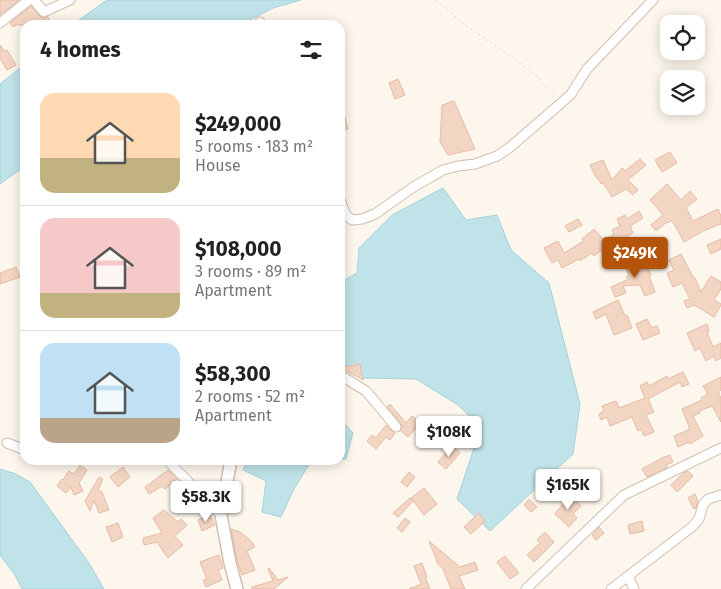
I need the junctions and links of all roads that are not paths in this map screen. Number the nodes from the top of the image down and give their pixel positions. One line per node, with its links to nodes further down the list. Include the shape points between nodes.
1 (29, 0): 5 (street)
2 (34, 0): 3 (street, via 44,12)
3 (70, 0)
4 (653, 0): 6 (street, via 587,69 571,94 509,148 475,164 443,170 375,214 352,220)
5 (0, 23)
6 (345, 212)
7 (345, 378): 8 (street, via 366,391)
8 (396, 428)
9 (7, 443): 10 (street)
10 (20, 448)
11 (721, 448): 18 (street, via 624,496)
12 (172, 465): 15 (street)
13 (230, 465): 15 (street)
14 (721, 495): 16 (street, via 708,499 699,520 692,527)
15 (221, 515): 17 (street)
16 (628, 576): 19 (street); 20 (street)
17 (237, 589)
18 (526, 589)
19 (611, 589)
20 (634, 589)

